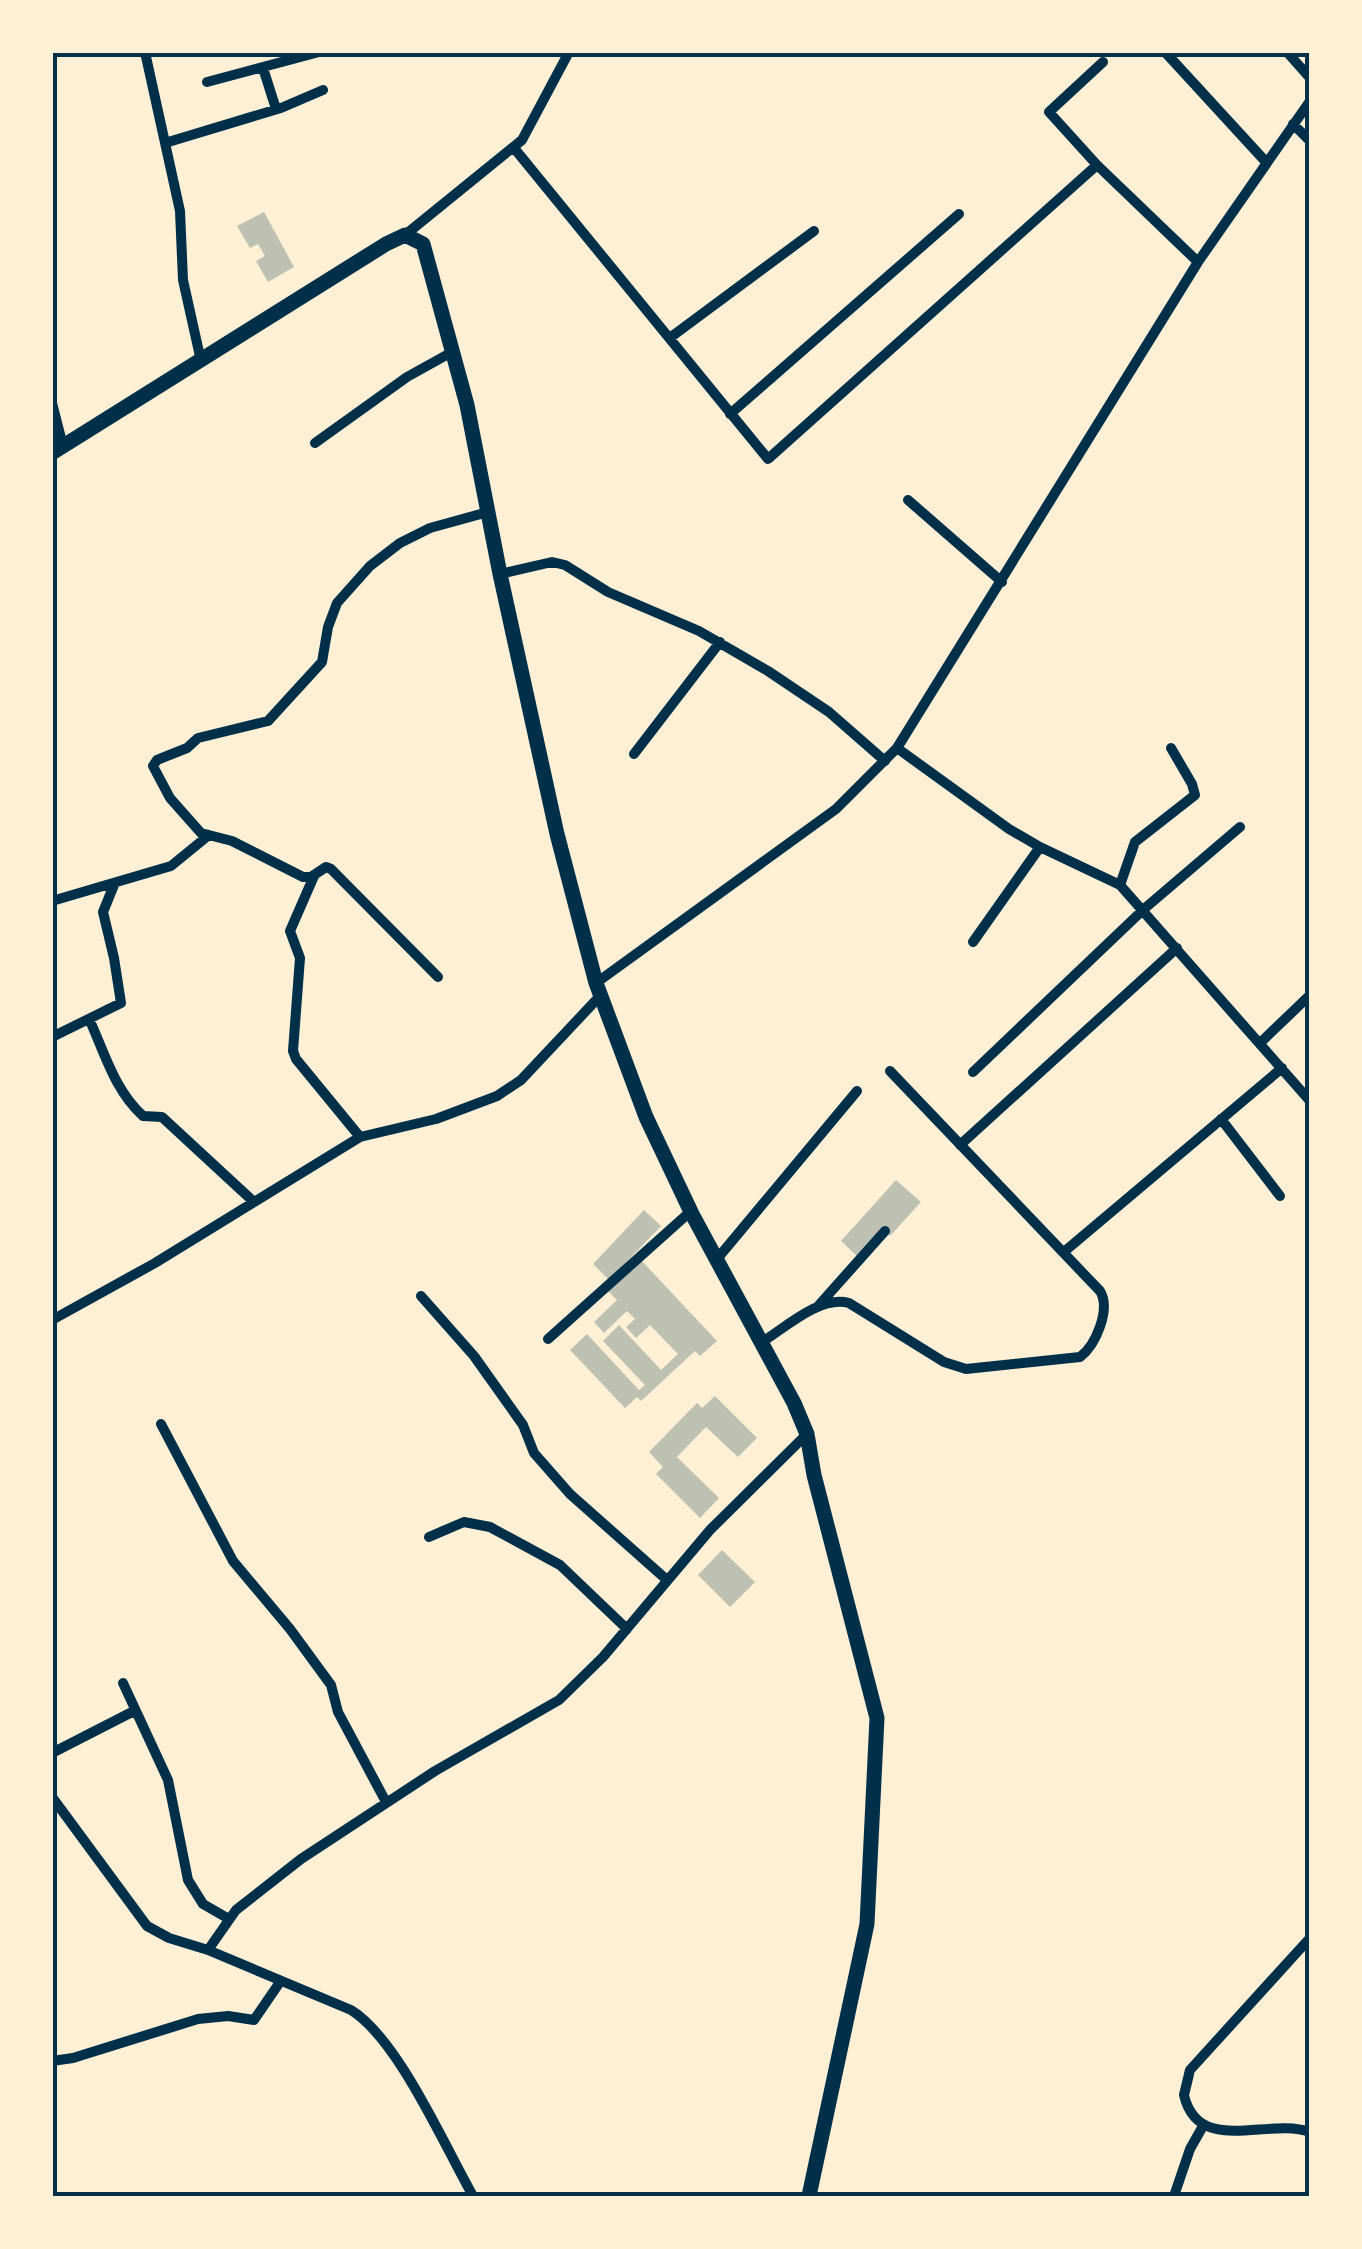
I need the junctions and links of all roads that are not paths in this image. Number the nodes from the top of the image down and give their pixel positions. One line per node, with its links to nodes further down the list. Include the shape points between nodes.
1 (145, 52): 15 (street)
2 (319, 52): 7 (street)
3 (569, 52): 16 (street)
4 (1165, 52): 17 (street)
5 (1287, 52): 8 (street)
6 (1103, 62): 18 (street, via 1048,110)
7 (263, 68): 9 (street); 12 (street)
8 (1310, 78)
9 (207, 82)
10 (323, 90): 12 (street)
11 (1310, 101): 13 (street)
12 (276, 109): 15 (street)
13 (1293, 124): 14 (street); 17 (street)
14 (1310, 141)
15 (165, 142): 25 (street)
16 (514, 148): 21 (street); 23 (street)
17 (1266, 162): 22 (street)
18 (1097, 165): 22 (street); 27 (street, via 769,459)
19 (959, 214): 27 (street)
20 (814, 231): 23 (street)
21 (406, 235): 24 (main road, via 424,247); 25 (main road)
22 (1198, 262): 33 (street)
23 (670, 337): 27 (street)
24 (452, 352): 28 (street); 31 (main road)
25 (200, 361): 29 (main road)
26 (52, 404): 29 (street)
27 (730, 414)
28 (315, 442)
29 (58, 450)
30 (908, 500): 33 (street)
31 (488, 512): 32 (main road); 40 (street, via 430,528 370,566 333,611 322,662 268,721 198,738 155,762 186,820)
32 (500, 574): 34 (street, via 559,562 608,592); 50 (main road)
33 (1002, 582): 35 (street)
34 (720, 642): 37 (street); 38 (street, via 798,690)
35 (897, 748): 38 (street); 41 (street)
36 (1171, 748): 43 (street, via 1195,795 1135,842)
37 (634, 754)
38 (885, 761): 50 (street, via 836,809)
39 (1240, 827): 46 (street)
40 (209, 835): 42 (street); 44 (street, via 177,863)
41 (1040, 848): 43 (street); 47 (street)
42 (314, 876): 49 (street, via 331,868); 61 (street, via 290,931 300,958 293,1051)
43 (1120, 885): 46 (street)
44 (114, 886): 45 (street); 52 (street, via 102,912 122,1000)
45 (52, 901)
46 (1144, 909): 48 (street); 57 (street)
47 (972, 942)
48 (1178, 948): 54 (street); 62 (street)
49 (438, 977)
50 (598, 990): 61 (street, via 521,1080 497,1096); 65 (main road)
51 (1310, 995): 54 (street)
52 (90, 1021): 53 (street); 64 (street, via 135,1109 162,1117)
53 (52, 1037)
54 (1260, 1042): 55 (street)
55 (1282, 1068): 59 (street); 60 (street)
56 (890, 1071): 62 (street)
57 (973, 1072)
58 (857, 1091): 68 (street)
59 (1310, 1102)
60 (1221, 1120): 63 (street); 67 (street)
61 (360, 1137): 64 (street)
62 (960, 1145): 67 (street)
63 (1280, 1196)
64 (254, 1202): 71 (street)
65 (691, 1211): 68 (main road); 72 (street)
66 (885, 1231): 70 (street)
67 (1064, 1251): 70 (street, via 1106,1303 1092,1344 1080,1357 966,1369 848,1302)
68 (717, 1259): 73 (main road)
69 (421, 1296): 77 (street, via 474,1356 534,1453)
70 (817, 1308): 73 (street)
71 (52, 1320)
72 (548, 1339)
73 (762, 1342): 75 (main road)
74 (161, 1424): 83 (street, via 233,1561 330,1684)
75 (807, 1434): 77 (street); 92 (main road, via 878,1718 867,1924)
76 (429, 1538): 78 (street, via 466,1522 490,1527 560,1565)
77 (667, 1580): 78 (street)
78 (627, 1629): 83 (street, via 558,1700)
79 (122, 1683): 80 (street)
80 (134, 1711): 81 (street); 84 (street, via 168,1780 188,1880 203,1904)
81 (52, 1752)
82 (52, 1797): 86 (street, via 138,1918 160,1934)
83 (386, 1802): 84 (street, via 268,1883)
84 (229, 1919): 86 (street)
85 (1310, 1938): 89 (street, via 1188,2075 1186,2106)
86 (208, 1950): 87 (street)
87 (280, 1982): 88 (street, via 254,2020 198,2019); 91 (street, via 370,2022)
88 (52, 2061)
89 (1203, 2126): 90 (street); 93 (street)
90 (1310, 2132)
91 (473, 2196)
92 (810, 2196)
93 (1174, 2196)

